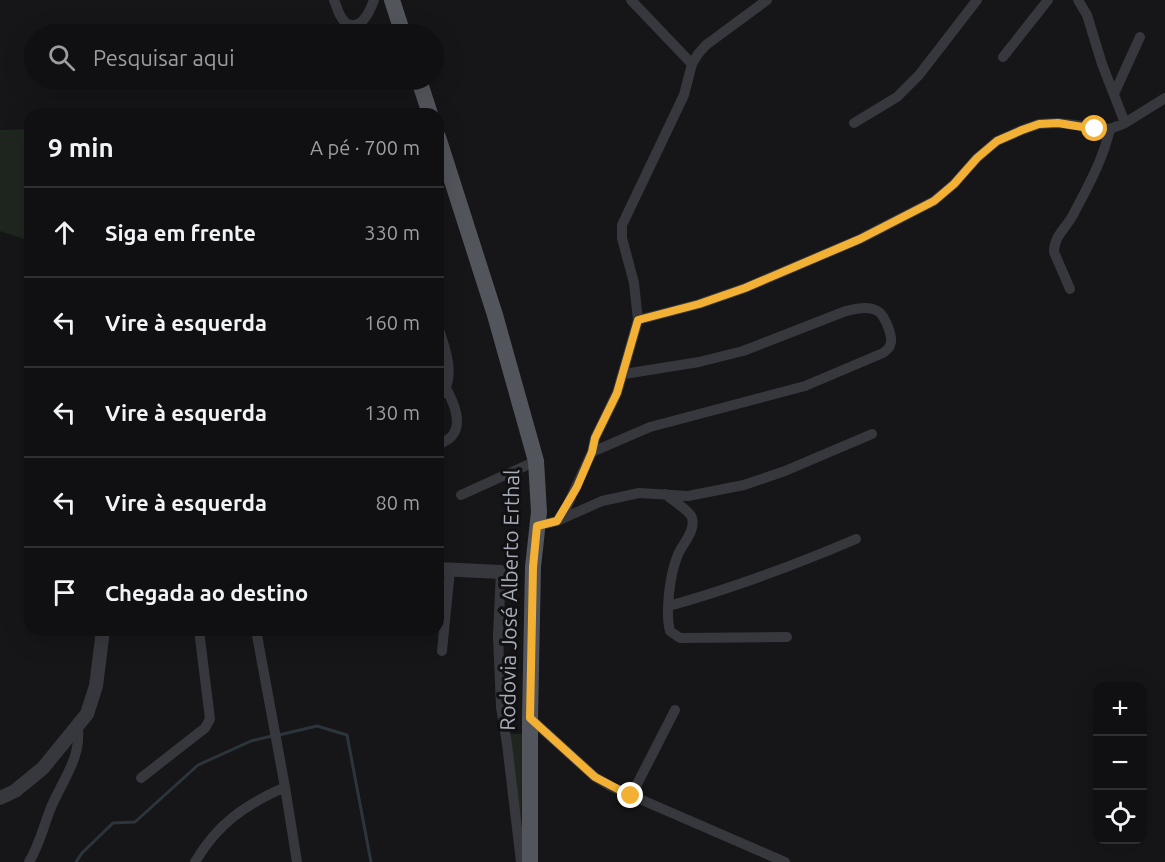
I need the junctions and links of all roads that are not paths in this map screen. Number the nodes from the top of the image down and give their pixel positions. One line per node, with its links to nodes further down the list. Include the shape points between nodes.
1 (334, 0): 9 (street)
2 (374, 0): 10 (street, via 369,14)
3 (392, 0): 11 (main road)
4 (631, 0): 14 (street)
5 (767, 0): 14 (street, via 706,45)
6 (977, 0): 21 (street, via 920,75 897,97)
7 (1048, 0): 13 (street)
8 (1078, 0): 17 (street, via 1087,15)
9 (349, 24)
10 (357, 24)
11 (400, 24)
12 (1140, 37): 17 (street)
13 (1004, 57)
14 (692, 64): 26 (street, via 684,95 622,225)
15 (421, 90): 19 (street)
16 (423, 90): 20 (main road)
17 (1114, 94): 22 (street)
18 (1165, 98): 22 (street)
19 (419, 108)
20 (428, 108)
21 (854, 123)
22 (1125, 123): 23 (street)
23 (1110, 129): 25 (street, via 1097,167 1055,242 1054,252); 26 (street, via 1058,123 1022,130 997,141 934,201 860,239 745,288)
24 (444, 156): 34 (main road, Rodovia José Alberto Erthal)
25 (1070, 289)
26 (638, 320): 28 (street)
27 (444, 351): 29 (street, via 448,367)
28 (624, 374): 33 (street); 33 (street, via 699,363 743,351 860,308 879,312 891,342 883,353 805,386 650,427)
29 (446, 388): 30 (street); 32 (street, via 455,405 456,425 452,436)
30 (444, 390)
31 (872, 434): 35 (street, via 744,485 688,496)
32 (444, 441)
33 (592, 452): 37 (street)
34 (536, 461): 36 (street); 38 (main road, Rodovia José Alberto Erthal)
35 (664, 494): 37 (street, via 639,493 602,501); 42 (street, via 690,514 693,521 677,555)
36 (462, 495)
37 (557, 521): 38 (street)
38 (537, 526): 50 (main road, Rodovia José Alberto Erthal)
39 (856, 539): 42 (street, via 712,594)
40 (444, 570): 41 (street)
41 (501, 572): 59 (street, via 501,707)
42 (669, 606): 47 (street, via 670,631 680,638)
43 (102, 636): 51 (street, via 96,686)
44 (200, 636): 52 (street, via 210,719 205,728)
45 (257, 636): 53 (street)
46 (442, 636): 48 (street)
47 (787, 637)
48 (442, 651)
49 (675, 710): 54 (street)
50 (530, 718): 54 (street, via 595,777); 60 (main road, Rodovia José Alberto Erthal)
51 (78, 728): 55 (street, via 43,768); 56 (street, via 78,747 71,768)
52 (141, 778)
53 (285, 787): 57 (street, via 260,798 225,824 207,841); 58 (street)
54 (631, 796): 61 (street)
55 (0, 798)
56 (29, 862)
57 (195, 862)
58 (297, 862)
59 (521, 862)
60 (530, 862)
61 (785, 862)

